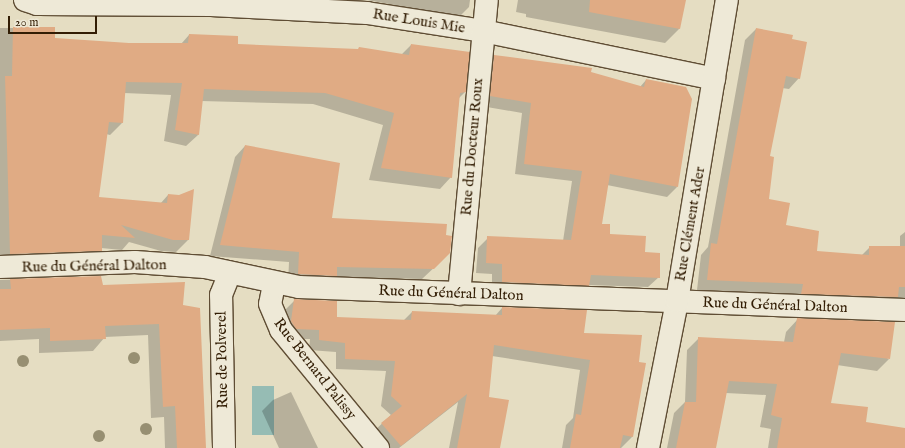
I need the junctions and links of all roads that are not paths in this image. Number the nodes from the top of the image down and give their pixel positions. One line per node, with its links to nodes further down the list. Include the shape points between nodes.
1 (25, 0): 4 (street, Rue Louis Mie, via 37,4 211,5 367,13)
2 (487, 0): 4 (street, Rue du Docteur Roux)
3 (727, 0): 5 (street, Rue Clément Ader)
4 (484, 31): 5 (street, Rue Louis Mie); 9 (street, Rue du Docteur Roux)
5 (714, 79): 10 (street, Rue Clément Ader)
6 (0, 267): 7 (street, Rue du Général Dalton, via 135,262 205,267)
7 (230, 273): 8 (street, Rue du Général Dalton); 12 (street, Rue de Polverel, via 221,295)
8 (274, 284): 9 (street, Rue du Général Dalton, via 299,288); 13 (street, Rue Bernard Palissy, via 270,304 281,330)
9 (459, 294): 10 (street, Rue du Général Dalton)
10 (677, 301): 11 (street, Rue du Général Dalton); 14 (street, Rue Clément Ader)
11 (905, 310)
12 (224, 448)
13 (378, 448)
14 (648, 448)

